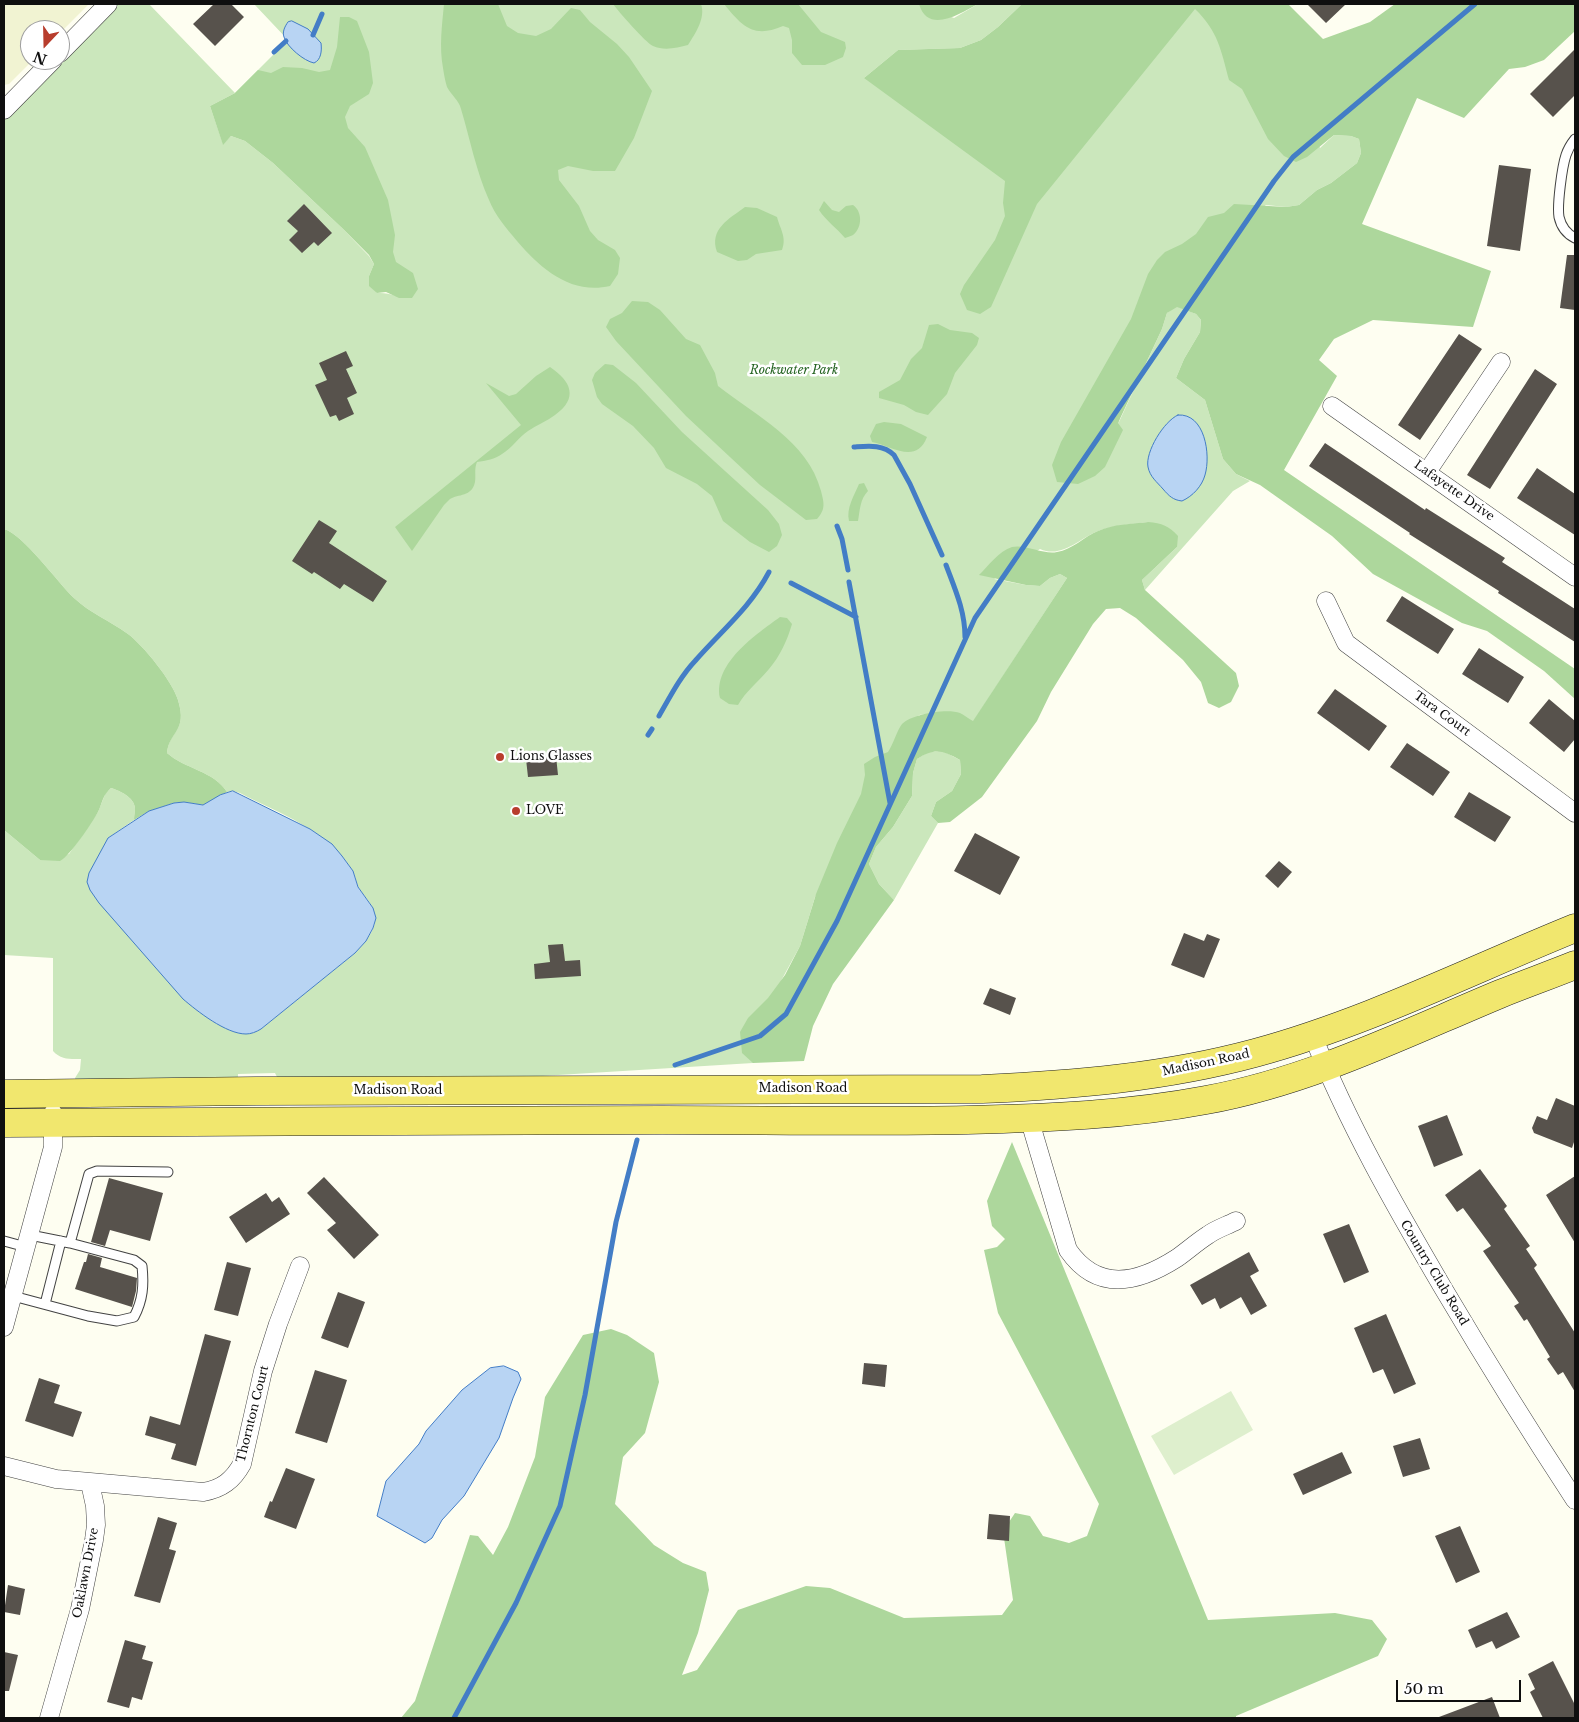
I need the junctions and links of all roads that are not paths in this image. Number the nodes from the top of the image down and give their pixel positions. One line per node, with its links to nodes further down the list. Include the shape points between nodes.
1 (108, 4): 2 (street)
2 (70, 43)
3 (43, 70): 4 (street)
4 (4, 110)
5 (1575, 139): 6 (lane, via 1565,156 1558,208 1562,226)
6 (1575, 238)
7 (1500, 362): 9 (street)
8 (1332, 406): 9 (street, Lafayette Drive)
9 (1427, 472): 10 (street, Lafayette Drive)
10 (1575, 577)
11 (1326, 601): 12 (street, Tara Court, via 1346,644)
12 (1575, 813)
13 (1575, 928): 15 (main road, Madison Road)
14 (1575, 966): 16 (main road)
15 (1313, 1036): 16 (street, Country Club Road); 18 (main road, Madison Road, via 1194,1068 1057,1086)
16 (1326, 1067): 19 (main road, via 1210,1099 1138,1111); 33 (street, Country Club Road, via 1370,1160 1402,1218 1486,1361)
17 (4, 1094): 18 (main road, Madison Road)
18 (52, 1095): 21 (street)
19 (1029, 1118): 21 (main road); 23 (street, via 1068,1250 1088,1272 1119,1281 1134,1278 1156,1270 1209,1234)
20 (4, 1124): 21 (main road)
21 (53, 1124): 25 (street, via 53,1147)
22 (168, 1172): 26 (lane, via 97,1171 89,1174)
23 (1236, 1221)
24 (4, 1241): 25 (lane)
25 (28, 1241): 26 (lane); 28 (street)
26 (66, 1242): 29 (lane); 29 (lane, via 134,1260 142,1266 144,1284 140,1305 134,1317 117,1321)
27 (300, 1266): 32 (street, Thornton Court, via 262,1371 245,1456 236,1476 226,1485 203,1492)
28 (10, 1290): 29 (lane); 30 (street)
29 (45, 1304)
30 (4, 1327)
31 (4, 1466): 32 (street, via 56,1479)
32 (90, 1483): 34 (street, Oaklawn Drive, via 95,1506 94,1540 80,1610)
33 (1575, 1500)
34 (49, 1718)

